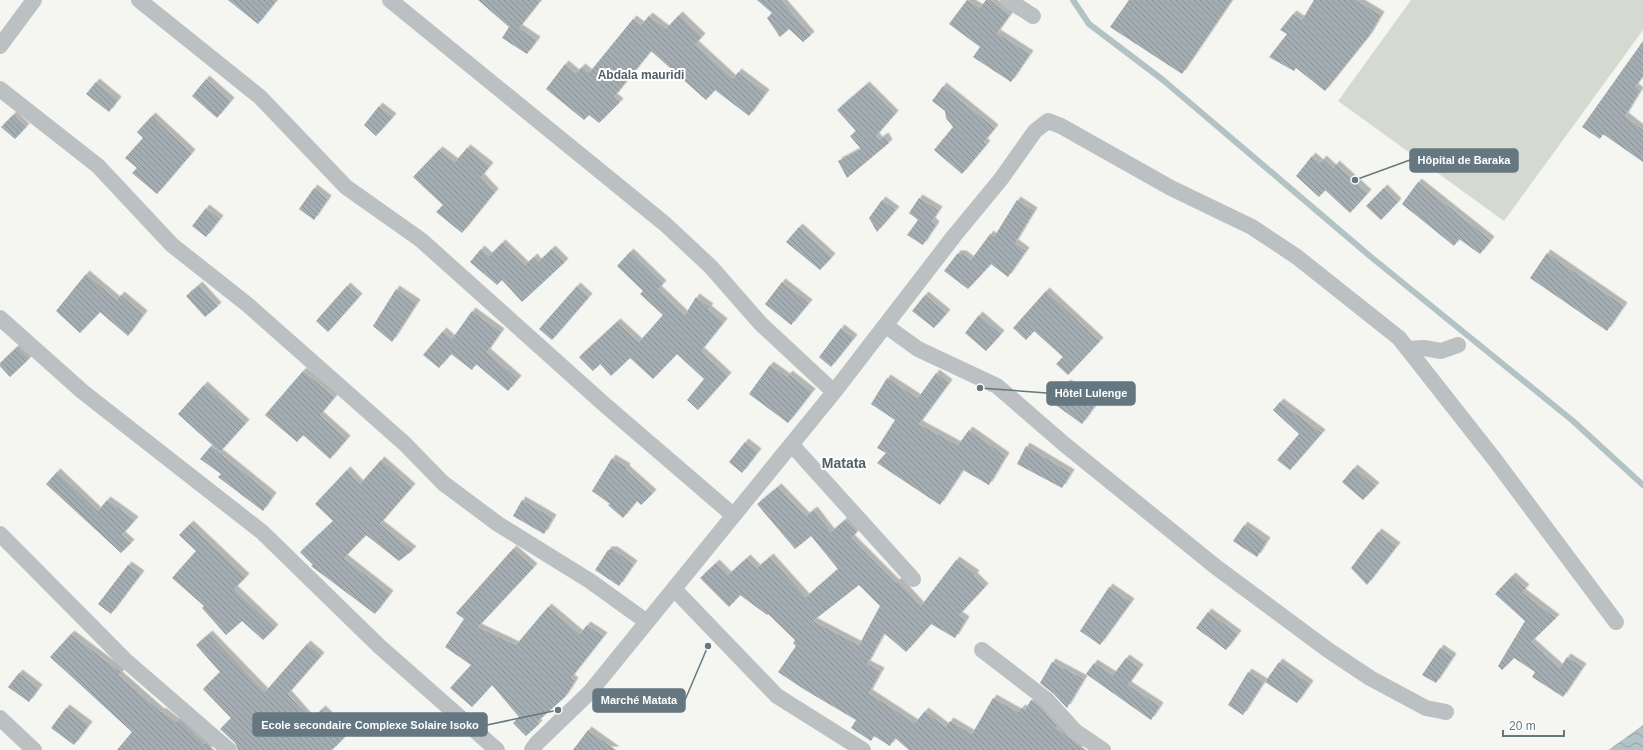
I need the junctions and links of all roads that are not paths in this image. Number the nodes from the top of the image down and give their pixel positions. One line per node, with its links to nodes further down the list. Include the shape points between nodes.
1 (34, 0): 6 (street)
2 (138, 0): 14 (street, via 260,96 346,187 421,240 605,405)
3 (390, 0): 12 (street, via 665,224 711,267 760,324)
4 (1008, 0): 5 (street)
5 (1032, 16)
6 (0, 46)
7 (0, 89): 18 (street, via 98,166 172,245 248,305 405,444 443,483 498,524 590,581)
8 (0, 318): 25 (street, via 83,392 262,532 379,646)
9 (886, 326): 11 (street, via 1001,179 1035,131 1048,121 1171,188 1252,227 1297,257 1399,338); 12 (street); 21 (street, via 918,349 997,386 1064,444 1216,567 1328,650 1370,678 1426,708)
10 (1458, 345): 11 (street, via 1441,351)
11 (1408, 349): 19 (street)
12 (834, 392): 13 (street)
13 (792, 445): 14 (street); 16 (street)
14 (733, 515): 17 (street)
15 (0, 534): 24 (street, via 125,660)
16 (913, 579)
17 (674, 589): 18 (street); 27 (street, via 777,696)
18 (647, 622): 26 (street, via 590,692)
19 (1616, 622)
20 (982, 650): 28 (street, via 1047,700 1075,731)
21 (1446, 712)
22 (0, 718): 23 (street)
23 (34, 750)
24 (229, 750)
25 (497, 750)
26 (532, 750)
27 (863, 750)
28 (1103, 750)

